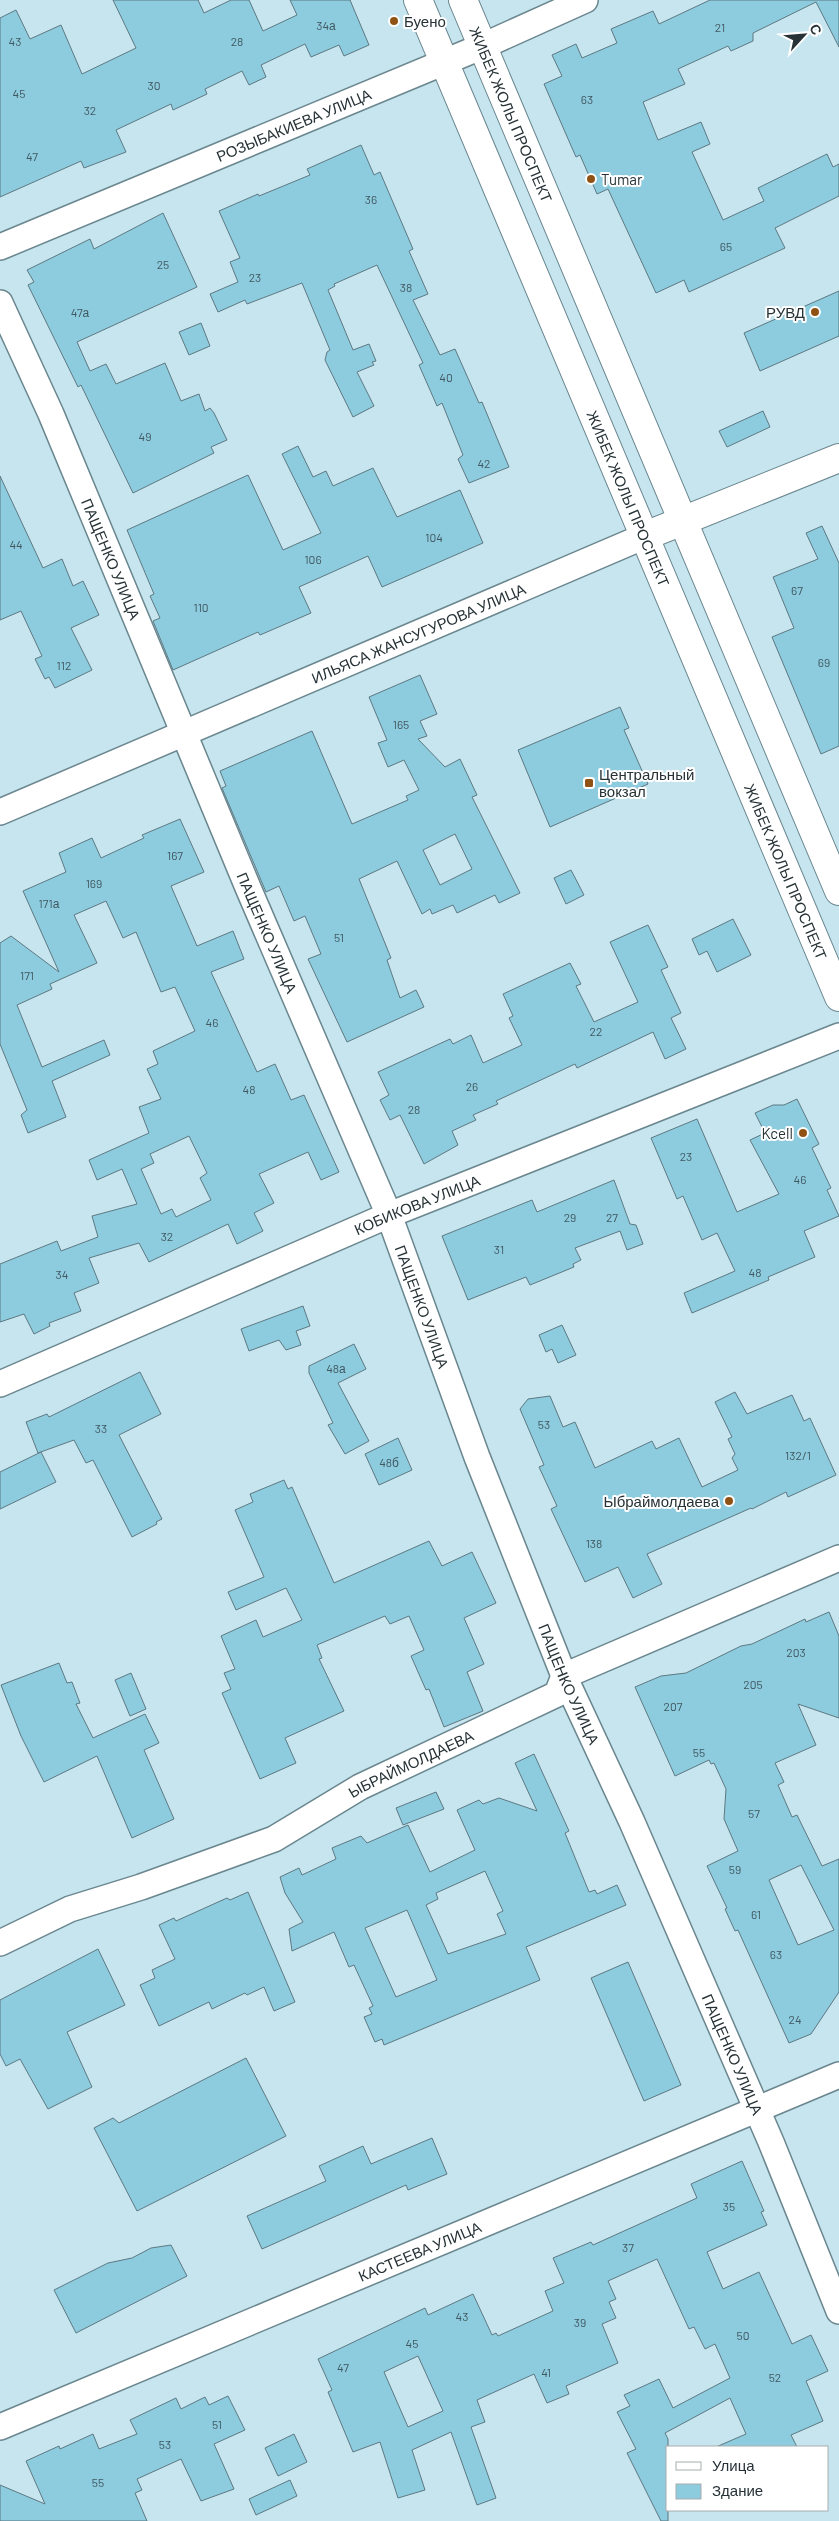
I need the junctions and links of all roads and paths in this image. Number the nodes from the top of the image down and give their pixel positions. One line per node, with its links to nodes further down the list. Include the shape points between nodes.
1 (418, 0): 5 (main road, ЖИБЕК ЖОЛЫ ПРОСПЕКТ)
2 (464, 0): 4 (main road, ЖИБЕК ЖОЛЫ ПРОСПЕКТ)
3 (585, 0): 4 (street, РОЗЫБАКИЕВА УЛИЦА)
4 (483, 46): 5 (street, РОЗЫБАКИЕВА УЛИЦА); 9 (main road, ЖИБЕК ЖОЛЫ ПРОСПЕКТ)
5 (444, 61): 6 (street, РОЗЫБАКИЕВА УЛИЦА); 10 (main road, ЖИБЕК ЖОЛЫ ПРОСПЕКТ)
6 (0, 247)
7 (0, 303): 11 (street, ПАЩЕНКО УЛИЦА, via 51,414)
8 (839, 458): 9 (main road, ИЛЬЯСА ЖАНСУГУРОВА УЛИЦА)
9 (683, 520): 10 (main road, ИЛЬЯСА ЖАНСУГУРОВА УЛИЦА); 13 (main road, ЖИБЕК ЖОЛЫ ПРОСПЕКТ)
10 (645, 536): 11 (street, ИЛЬЯСА ЖАНСУГУРОВА УЛИЦА); 14 (main road, ЖИБЕК ЖОЛЫ ПРОСПЕКТ)
11 (184, 732): 12 (street, ИЛЬЯСА ЖАНСУГУРОВА УЛИЦА); 16 (street, ПАЩЕНКО УЛИЦА)
12 (0, 812)
13 (839, 891)
14 (839, 997)
15 (839, 1036): 16 (street, КОБИКОВА УЛИЦА)
16 (389, 1215): 17 (street, КОБИКОВА УЛИЦА); 19 (street, ПАЩЕНКО УЛИЦА, via 477,1457)
17 (0, 1384)
18 (839, 1558): 19 (street)
19 (564, 1676): 20 (street, ЫБРАЙМОЛДАЕВА, via 557,1694 360,1787 274,1839 70,1909); 22 (street, ПАЩЕНКО УЛИЦА, via 632,1822)
20 (0, 1943)
21 (839, 2075): 22 (street, КАСТЕЕВА УЛИЦА)
22 (756, 2110): 23 (street, ПАЩЕНКО УЛИЦА); 24 (street, КАСТЕЕВА УЛИЦА)
23 (839, 2311)
24 (0, 2427)

